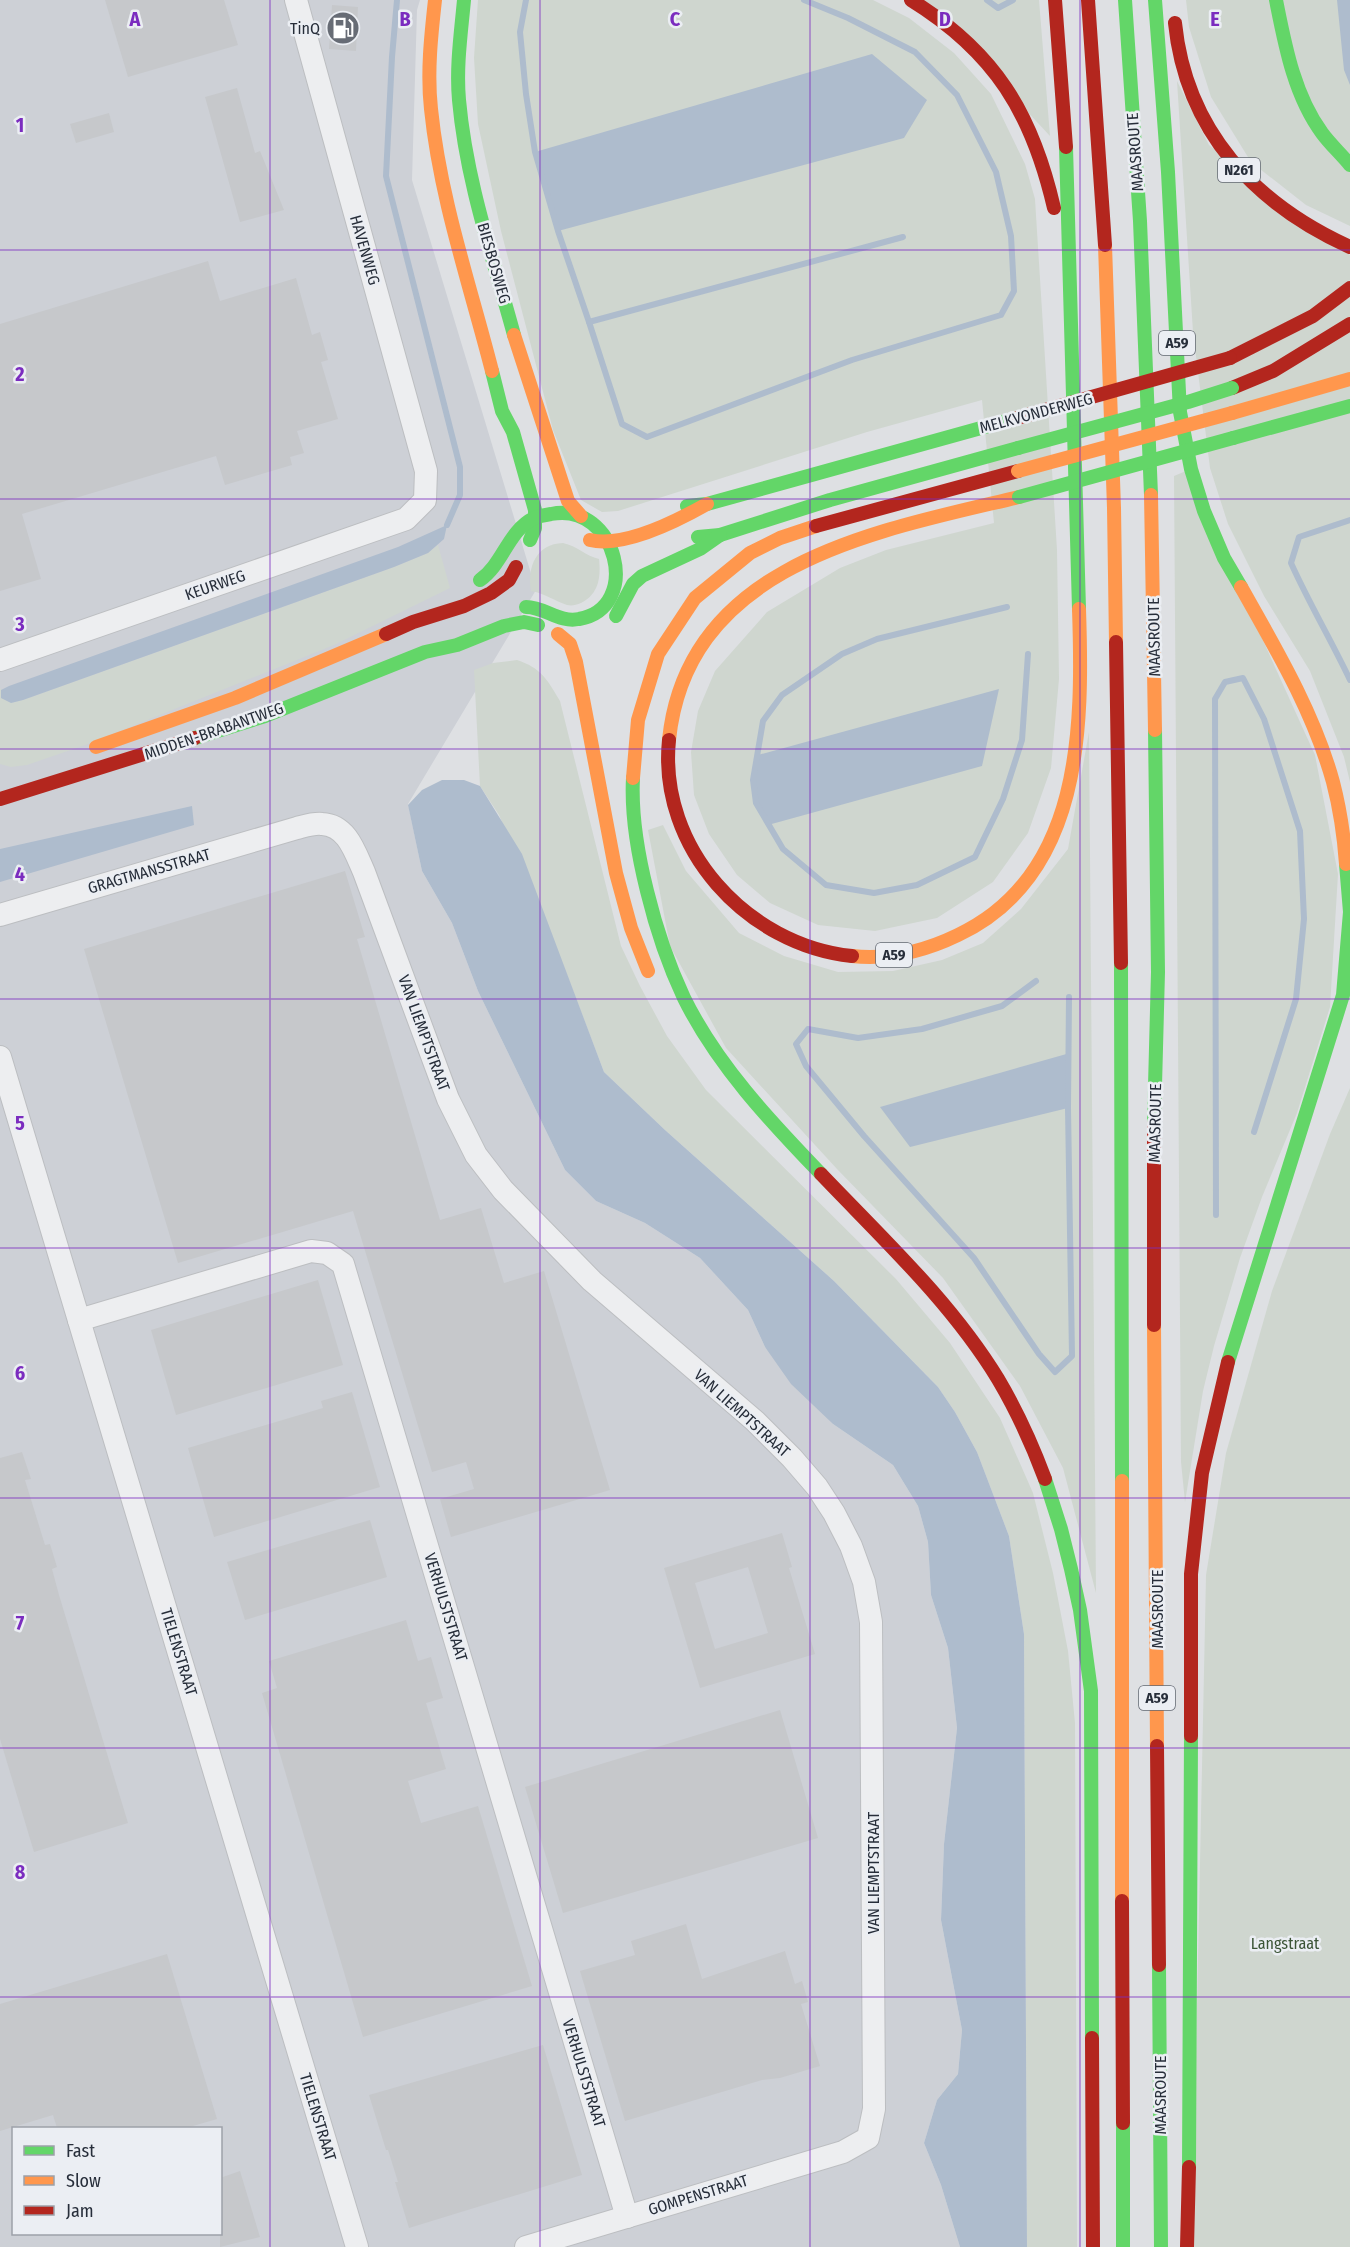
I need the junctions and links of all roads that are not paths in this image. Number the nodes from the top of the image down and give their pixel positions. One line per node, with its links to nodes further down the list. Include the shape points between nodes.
1 (296, 0): 19 (street, HAVENWEG, via 426,471)
2 (435, 0): 18 (main road, BIESBOSWEG, via 429,60 432,131)
3 (464, 0): 21 (main road, BIESBOSWEG, via 459,100 470,174 535,400 568,501)
4 (911, 0): 15 (main road, A59, via 953,28 976,50 1006,86 1032,132 1049,181)
5 (1055, 0): 15 (main road, A59, via 1068,180)
6 (1088, 0): 57 (main road, MAASROUTE / A59, via 1104,225 1114,508 1121,969)
7 (1125, 0): 58 (main road, MAASROUTE / A59, via 1140,221 1152,512 1158,972 1154,1161)
8 (1155, 0): 50 (main road, A59, via 1180,412 1191,469 1224,558 1273,643 1317,734 1333,782 1348,874 1350,912 1343,995)
9 (1276, 0): 11 (main road, via 1285,45 1301,92 1322,132)
10 (1173, 9): 12 (main road, N261, via 1187,81 1219,145 1246,178 1278,206 1308,227)
11 (1350, 165)
12 (1350, 247)
13 (1349, 289): 20 (main road, MELKVONDERWEG, bridge, via 1313,316 1230,357 1189,371)
14 (1350, 324): 25 (main road, MELKVONDERWEG, bridge, via 1273,371 1232,388 830,500)
15 (1071, 343): 17 (main road, A59, bridge, via 1078,502 1079,709 1074,758 1060,820 1041,859 1015,895 960,935 907,954 872,957 837,954 790,941 742,912 709,879 684,836 673,800 668,753 679,691 689,666 730,611 792,567 910,525 1019,496 1233,438)
16 (1350, 380): 49 (main road, bridge, via 824,523 750,552 687,605 661,645 646,685 637,732 633,808 643,881 660,943 687,1004 720,1057)
17 (1350, 406)
18 (502, 411): 22 (main road, BIESBOSWEG, via 513,432); 23 (main road, BIESBOSWEG, via 501,434 520,497 523,518)
19 (424, 500): 40 (street, KEURWEG, via 406,519)
20 (707, 504): 24 (main road, MELKVONDERWEG, via 682,506 628,525); 26 (main road, MELKVONDERWEG, via 688,516)
21 (581, 516): 22 (main road, via 561,512); 24 (main road)
22 (537, 517): 23 (main road); 28 (main road)
23 (519, 528): 31 (main road, via 498,565)
24 (599, 528): 26 (main road)
25 (720, 535): 27 (main road, MELKVONDERWEG, via 695,537); 35 (main road, MELKVONDERWEG, via 700,549 654,568 633,584)
26 (610, 542): 28 (main road, via 593,542 564,529); 30 (main road)
27 (674, 546)
28 (522, 553): 33 (main road); 34 (main road, MIDDEN-BRABANTWEG, via 508,581 437,616)
29 (633, 562): 30 (main road, via 623,567)
30 (615, 580): 33 (main road, via 603,606 581,619 564,620 537,607)
31 (470, 585)
32 (453, 594): 34 (main road, MIDDEN-BRABANTWEG)
33 (515, 609): 36 (main road); 39 (main road, MIDDEN-BRABANTWEG, via 452,635)
34 (413, 622): 41 (main road, MIDDEN-BRABANTWEG, via 235,698)
35 (608, 624)
36 (538, 625): 37 (main road); 39 (main road, MIDDEN-BRABANTWEG, via 524,622 504,626 457,645)
37 (558, 634): 38 (main road); 45 (main road, via 570,644 576,662 616,873 631,928)
38 (579, 636)
39 (425, 652): 42 (main road, MIDDEN-BRABANTWEG, via 265,716)
40 (0, 660)
41 (78, 753)
42 (0, 799)
43 (297, 828): 44 (street, GRAGTMANSSTRAAT); 52 (street, VAN LIEMPTSTRAAT, via 321,823 337,827 352,844 448,1099 476,1155 503,1190 592,1281 755,1420 829,1505 851,1546 864,1582 871,1622 874,2109)
44 (0, 915)
45 (655, 986)
46 (0, 1057): 51 (street, TIELENSTRAAT)
47 (1327, 1094): 50 (main road, A59)
48 (743, 1109): 49 (main road)
49 (824, 1178): 56 (main road, via 943,1302 998,1381 1040,1467 1077,1593 1091,1691)
50 (1276, 1207): 59 (main road, A59, via 1225,1370 1202,1473 1191,1574 1190,2135)
51 (79, 1320): 53 (street, VERHULSTSTRAAT, via 311,1251 327,1253 343,1264); 54 (street, TIELENSTRAAT)
52 (868, 2138): 53 (street, GOMPENSTRAAT, via 843,2152)
53 (627, 2217): 55 (street, GOMPENSTRAAT)
54 (357, 2247)
55 (526, 2247)
56 (1093, 2247)
57 (1123, 2247)
58 (1161, 2247)
59 (1186, 2247)

